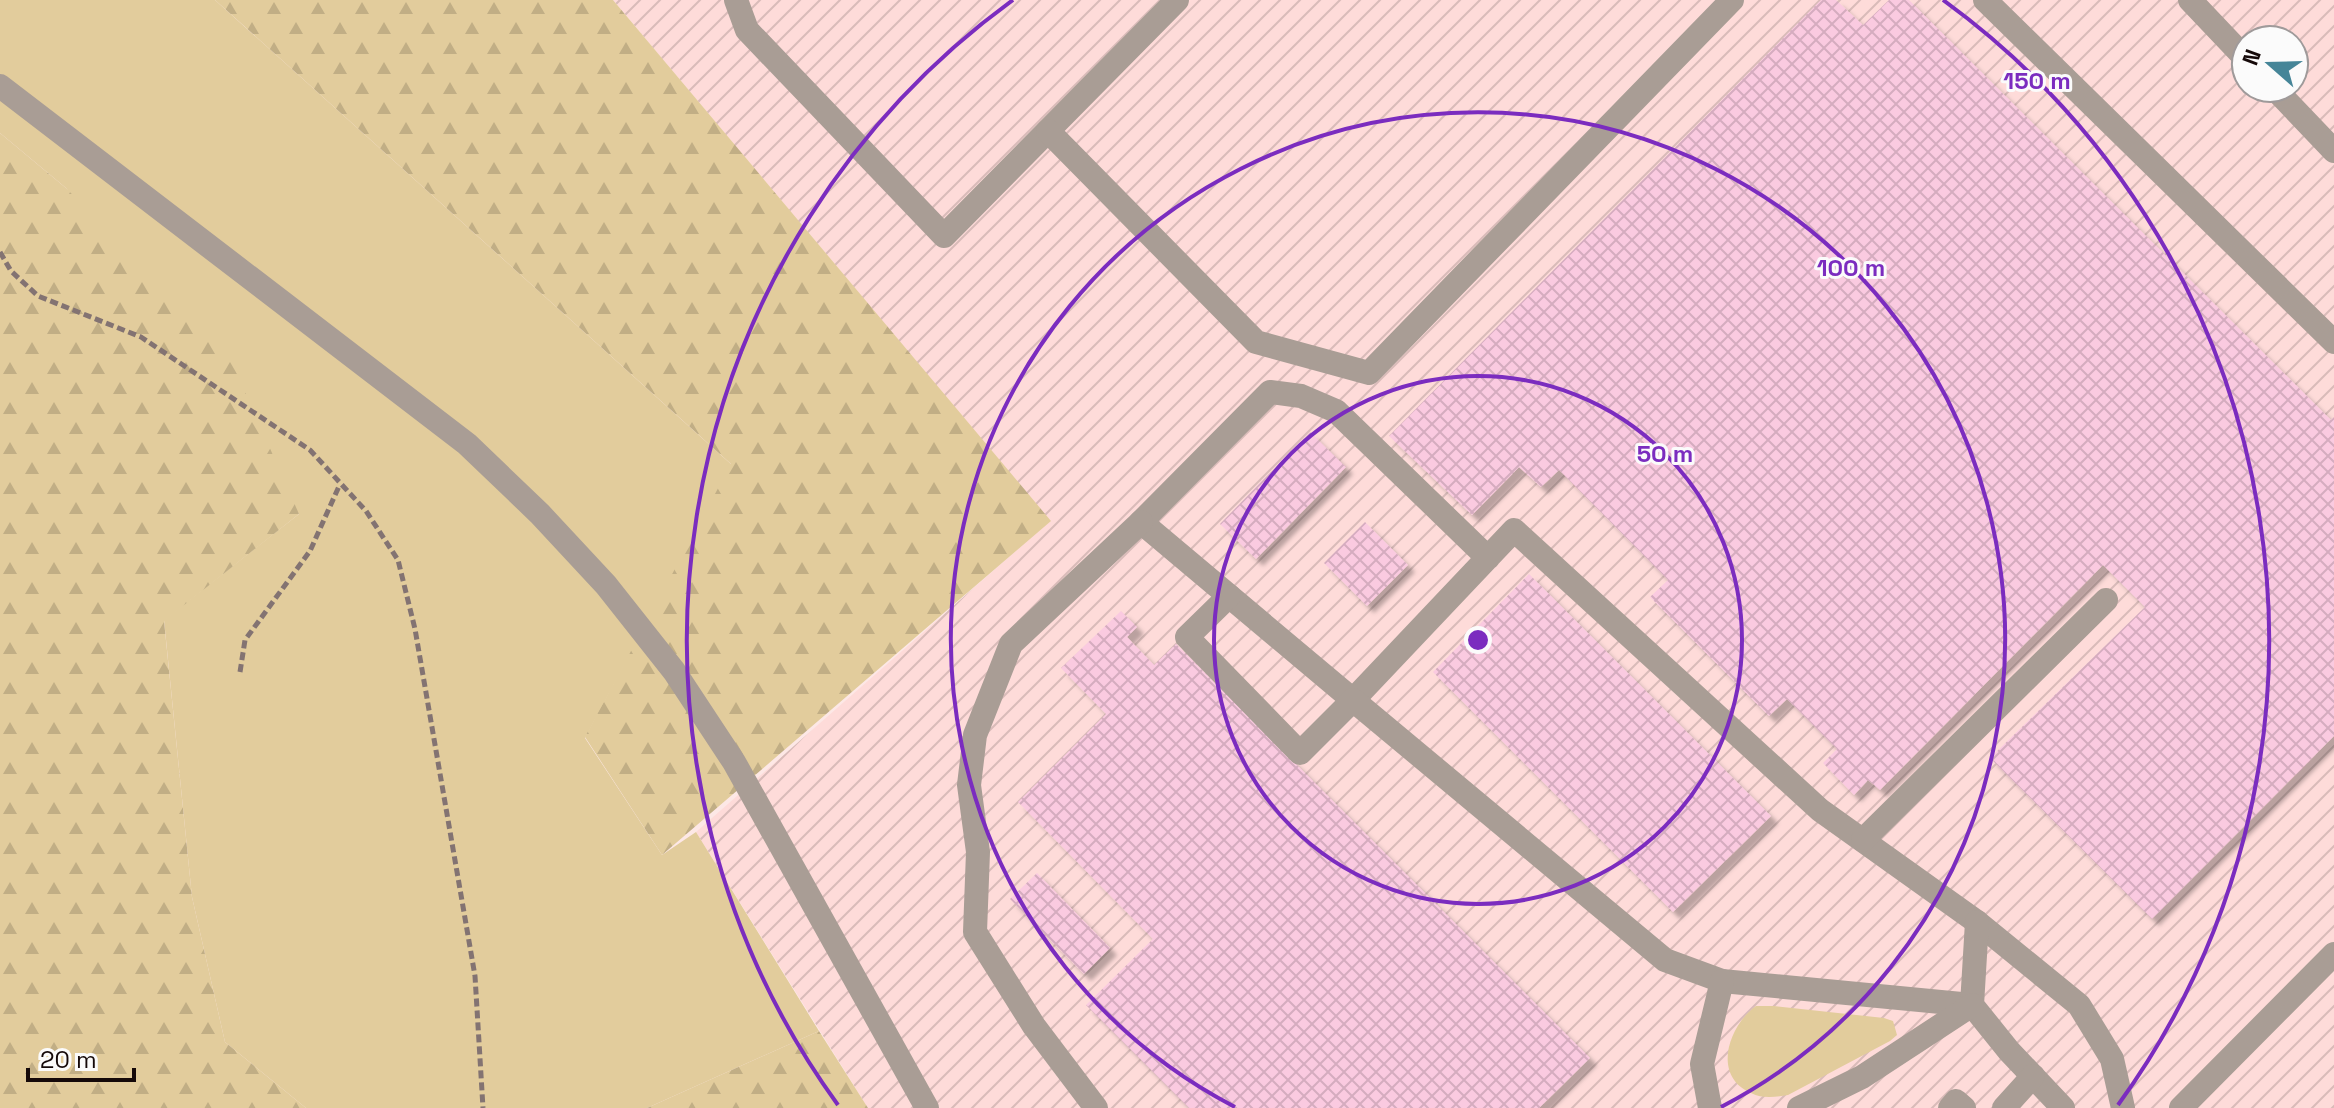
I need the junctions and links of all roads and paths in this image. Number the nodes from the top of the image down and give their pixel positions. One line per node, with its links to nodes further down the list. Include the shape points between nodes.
1 (736, 0): 9 (street, via 747,30 944,236)
2 (1177, 0): 9 (street)
3 (1732, 0): 9 (street, via 1369,373 1256,342)
4 (1985, 0): 12 (street)
5 (2190, 0): 6 (street)
6 (2230, 42)
7 (0, 86): 27 (street, via 467,444 606,585 674,671 734,762)
8 (2289, 104): 10 (street)
9 (1048, 131)
10 (2334, 151)
11 (0, 252): 13 (path, via 11,271 38,296 141,337 310,450)
12 (2334, 342)
13 (340, 484): 18 (path, via 310,551 245,640); 26 (path, via 366,511 398,560 415,629 475,976)
14 (1141, 522): 15 (street, via 1270,392 1301,396 1336,411); 16 (street); 28 (street, via 1011,644 975,735 969,785 978,852 975,932 1034,1026)
15 (1488, 558): 19 (street); 20 (street, via 1514,530 1820,810)
16 (1229, 596): 19 (street); 19 (street, via 1187,637 1300,753)
17 (2106, 600): 20 (street)
18 (240, 672)
19 (1353, 700): 23 (street, via 1665,960)
20 (1863, 840): 21 (street)
21 (1977, 922): 24 (street); 35 (street, via 2079,1005 2112,1059)
22 (2334, 954): 36 (street)
23 (1722, 981): 24 (street); 29 (street, via 1702,1064)
24 (1972, 1005): 25 (street); 30 (street, via 1862,1077)
25 (2033, 1076): 33 (street); 34 (street)
26 (483, 1108)
27 (927, 1108)
28 (1096, 1108)
29 (1710, 1108)
30 (1799, 1108)
31 (1950, 1108): 32 (street, via 1956,1101)
32 (1964, 1108)
33 (2004, 1108)
34 (2063, 1108)
35 (2123, 1108)
36 (2181, 1108)

